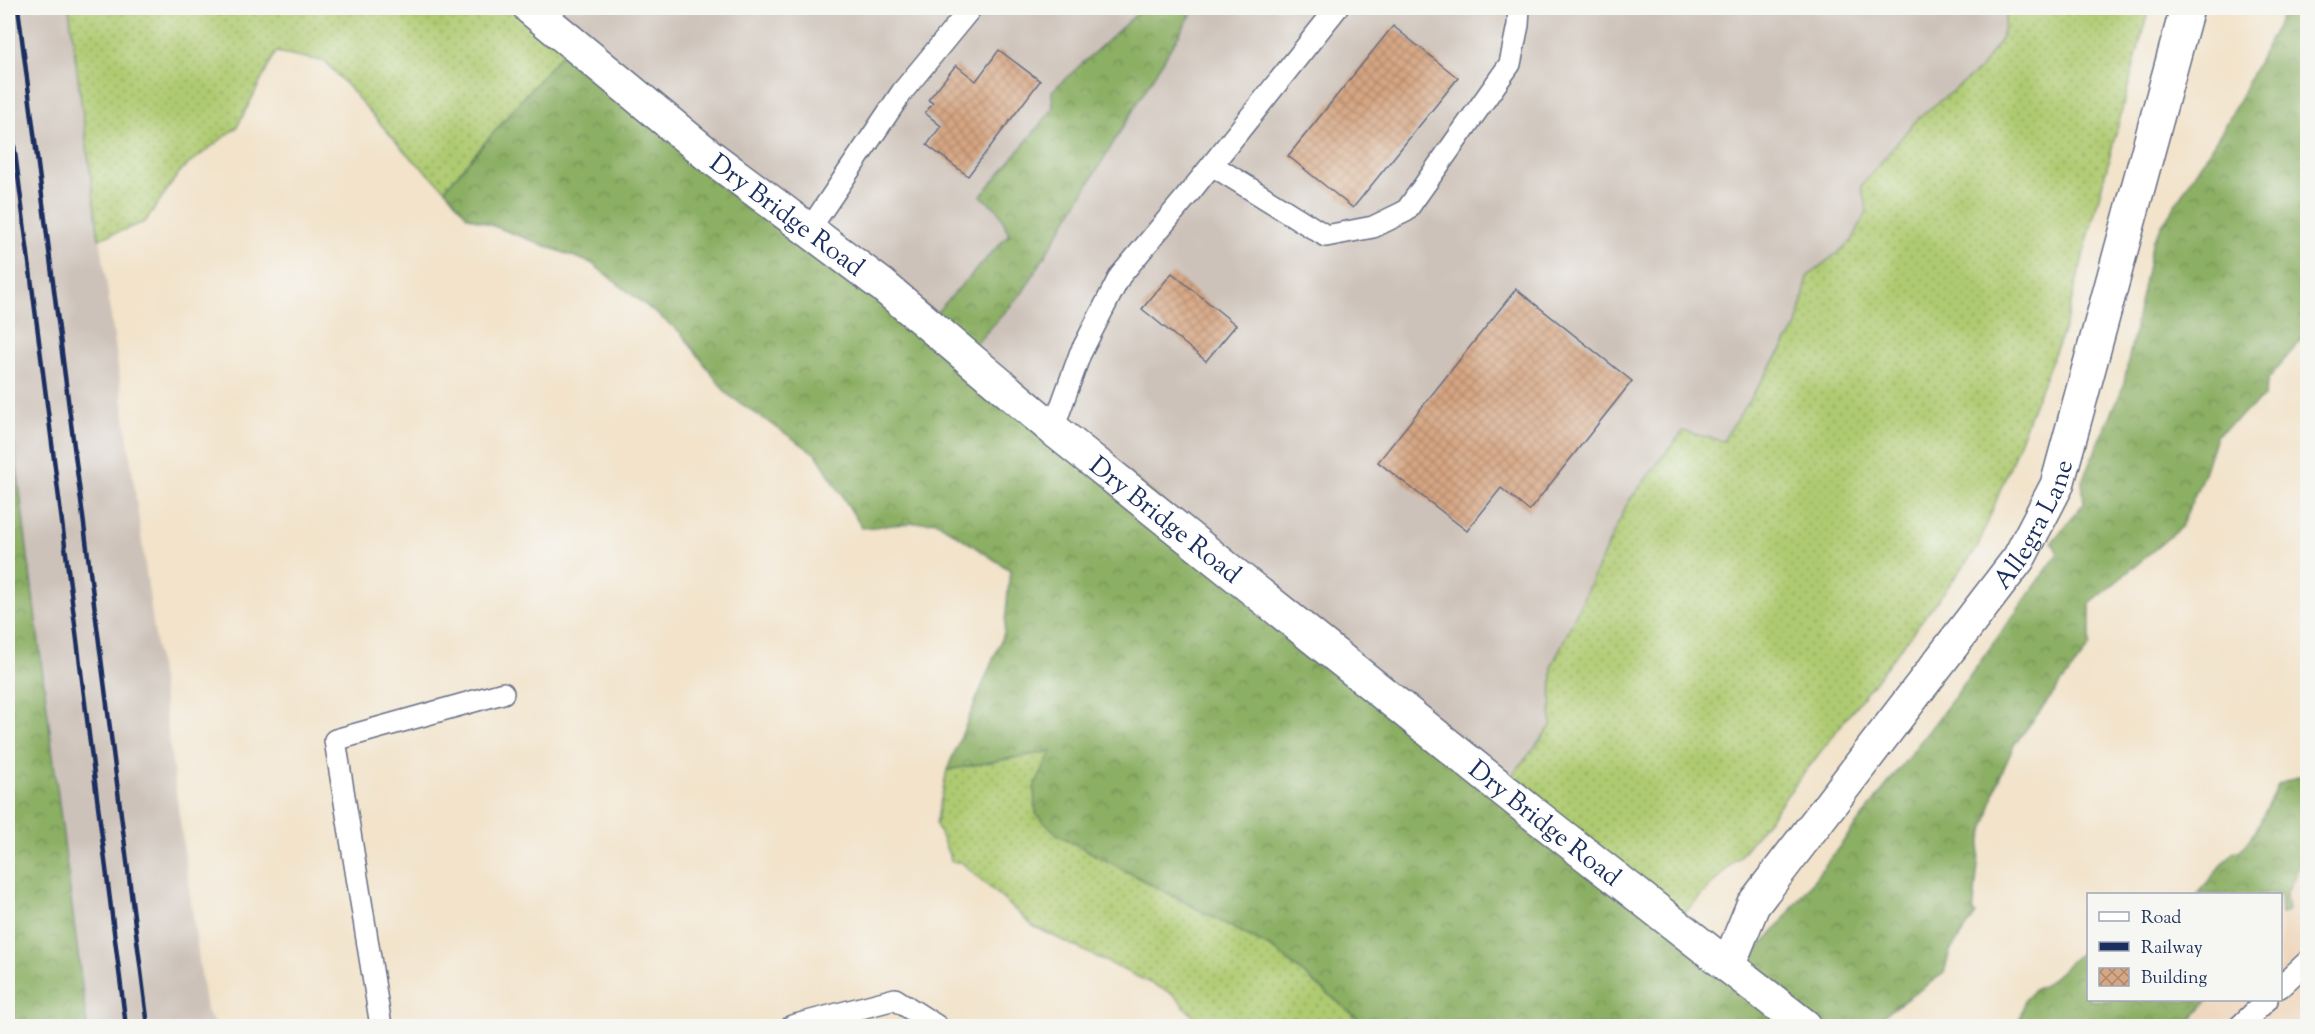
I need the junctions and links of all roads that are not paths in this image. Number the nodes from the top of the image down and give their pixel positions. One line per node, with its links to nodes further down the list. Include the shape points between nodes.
1 (530, 8): 7 (street, Dry Bridge Road, via 707,154)
2 (971, 8): 7 (lane, via 902,92)
3 (1337, 8): 6 (lane)
4 (1519, 8): 6 (lane, via 1510,64 1406,210 1390,219 1373,227 1326,236)
5 (2187, 8): 11 (street, Allegra Lane, via 2056,485 2019,558 1753,905)
6 (1212, 165): 8 (lane, via 1120,276 1080,354)
7 (809, 230): 8 (street, Dry Bridge Road, via 882,285)
8 (1053, 429): 11 (street, Dry Bridge Road)
9 (503, 693): 14 (lane, via 335,740)
10 (2307, 961): 12 (lane)
11 (1728, 966): 17 (street, Dry Bridge Road)
12 (2282, 985)
13 (2266, 1001): 18 (lane)
14 (381, 1026)
15 (792, 1026): 16 (lane, via 895,999)
16 (937, 1026)
17 (1805, 1026)
18 (2240, 1026)

